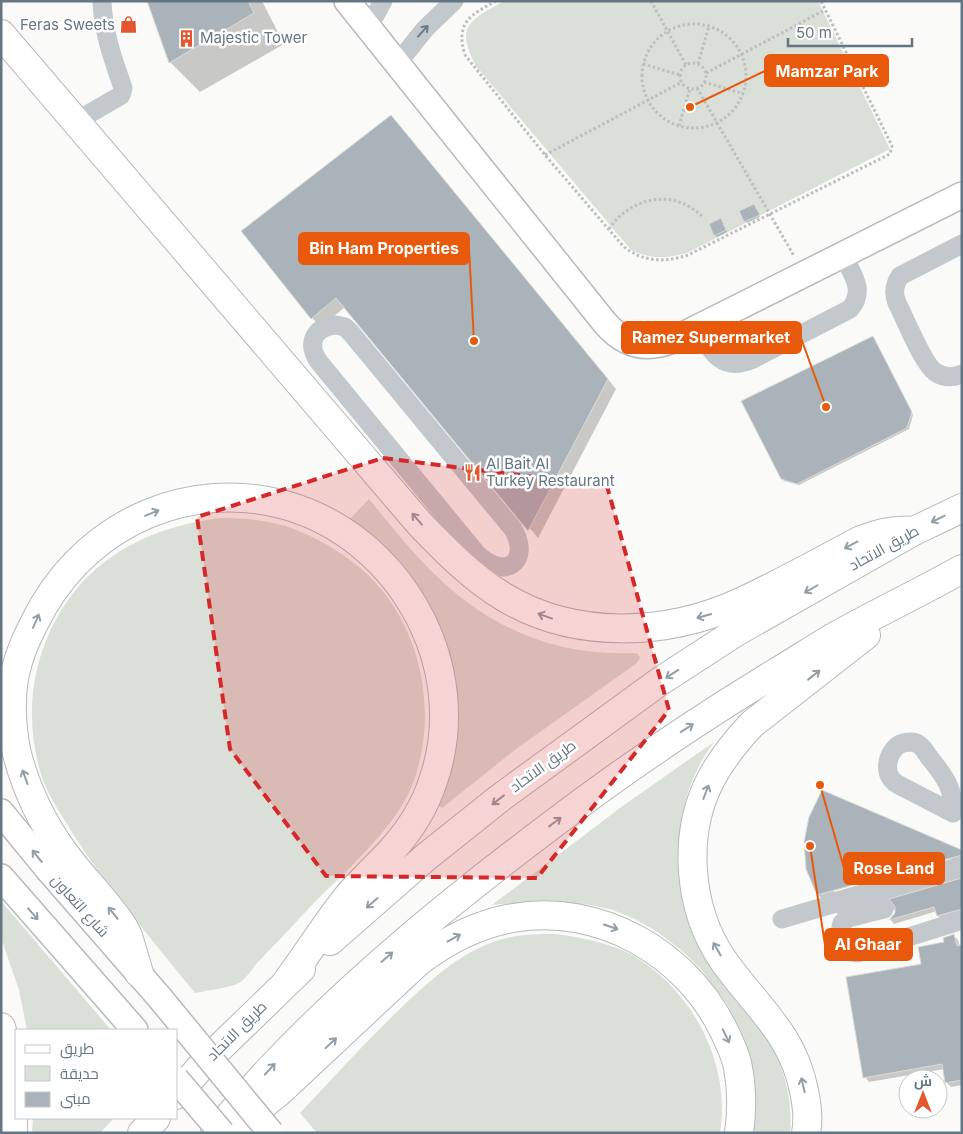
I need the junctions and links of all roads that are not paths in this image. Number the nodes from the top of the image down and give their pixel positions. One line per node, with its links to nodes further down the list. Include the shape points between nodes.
1 (102, 1): 8 (street, via 106,36 123,92)
2 (347, 1): 5 (main road)
3 (383, 1): 5 (street)
4 (454, 1): 7 (street, one-way to 4, via 424,29)
5 (368, 28): 7 (main road)
6 (1, 34): 8 (highway)
7 (397, 64): 12 (main road, via 613,332 633,344 654,346)
8 (75, 122): 13 (highway)
9 (960, 200): 11 (main road)
10 (962, 244): 14 (street, via 900,276 894,296 931,368 942,376)
11 (843, 255): 12 (main road); 12 (street, via 858,288 850,309 751,360 736,364 720,359)
12 (697, 328)
13 (289, 372): 15 (street, via 305,377 330,400); 16 (highway)
14 (962, 374)
15 (353, 402): 15 (street, via 314,355 314,337 327,326 336,325 351,333 513,529 519,549 514,563 506,568 497,567 477,554); 16 (street, via 357,433 379,464)
16 (385, 482): 18 (highway, one-way to 16, via 884,532 861,540 712,614 653,627 590,627 558,621 526,609 476,578 419,523)
17 (962, 508): 18 (highway, طريق الاتحاد, one-way to 18)
18 (914, 531): 28 (highway, طريق الاتحاد, one-way to 28, via 736,632 659,682 500,798 426,857)
19 (962, 569): 20 (highway)
20 (922, 591): 36 (highway, one-way to 20, via 270,1069 324,1015 438,914 504,861 612,779 679,734 832,638); 41 (highway, one-way to 20, via 806,1102 795,1059 772,1020 723,960 702,918 693,872 696,825 710,781 722,760 752,724)
21 (1, 812): 27 (main road, شارع التعاون, one-way to 21)
22 (962, 866): 25 (street)
23 (1, 877): 29 (main road, one-way to 29)
24 (884, 909): 26 (street, via 848,918 842,923 840,930 850,952 858,953)
25 (782, 919)
26 (962, 920)
27 (139, 973): 28 (highway, one-way to 28, via 124,928 63,851 48,828 27,782 12,730 17,663 52,592 69,570 108,535 171,506 232,497 285,505 312,515 363,547 398,583 413,604 426,628 442,677 444,730 440,756 423,805 394,848 344,901); 39 (main road, شارع التعاون, bridge)
28 (287, 981): 32 (highway, طريق الاتحاد)
29 (131, 1026)
30 (1, 1027): 34 (highway, via 13,1092)
31 (178, 1081): 37 (main road, bridge)
32 (178, 1093)
33 (155, 1119): 35 (highway)
34 (14, 1133)
35 (142, 1133)
36 (215, 1133)
37 (222, 1133)
38 (228, 1133): 40 (highway, one-way to 40, via 279,1092 439,946 488,924 541,915 595,922 620,931 644,943 686,976 718,1019 730,1043 738,1068)
39 (271, 1133)
40 (739, 1133)
41 (806, 1133)

